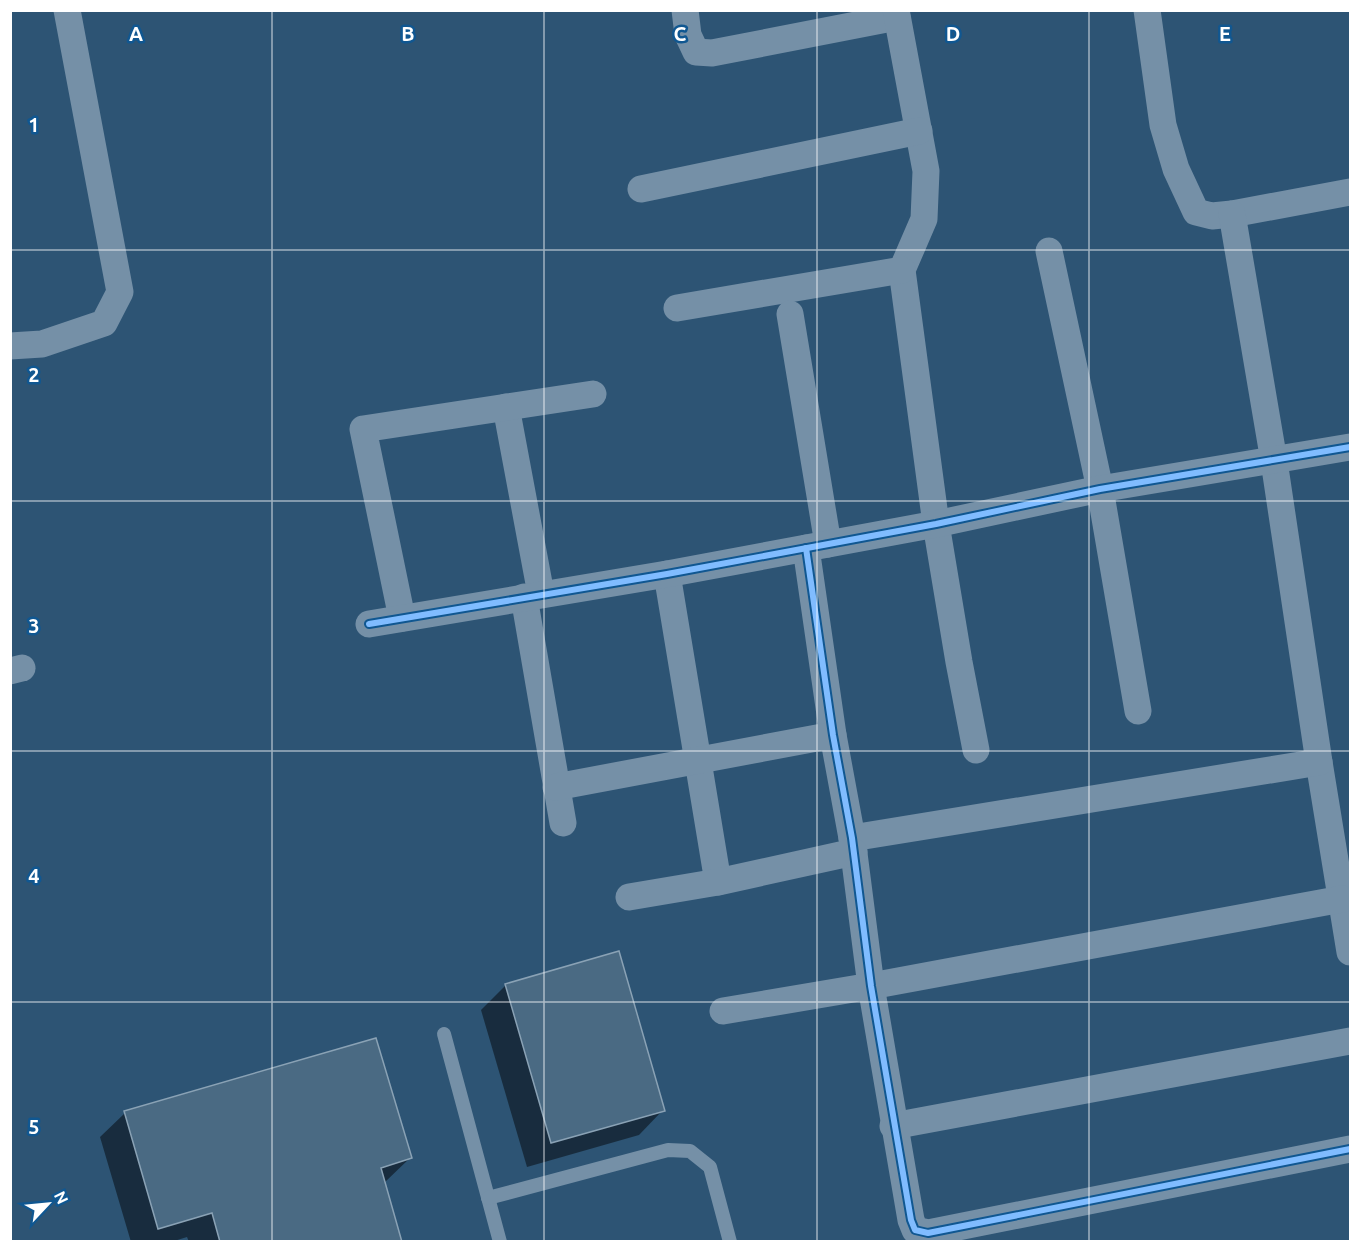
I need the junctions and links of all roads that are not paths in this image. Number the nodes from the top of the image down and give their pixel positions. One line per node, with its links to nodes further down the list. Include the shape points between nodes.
1 (67, 10): 13 (street, via 120,292 104,323 42,344)
2 (685, 10): 4 (street, via 688,35 696,52 712,53)
3 (1147, 10): 8 (street, via 1163,125 1176,169 1196,212 1212,216)
4 (897, 14): 5 (street)
5 (919, 131): 6 (street); 10 (street, via 926,171 924,219)
6 (641, 189)
7 (1350, 192): 8 (street)
8 (1232, 214): 17 (street)
9 (1049, 251): 18 (street)
10 (902, 270): 11 (street); 19 (street)
11 (676, 308)
12 (790, 314): 20 (street)
13 (10, 346)
14 (593, 394): 15 (street)
15 (506, 407): 22 (street); 23 (street, via 363,429)
16 (1350, 447): 17 (street)
17 (1274, 461): 18 (street); 29 (street)
18 (1100, 489): 19 (street); 25 (street)
19 (936, 524): 20 (street); 27 (street)
20 (817, 546): 21 (street); 26 (street)
21 (667, 574): 22 (street); 28 (street)
22 (532, 595): 23 (street); 30 (street)
23 (402, 618): 24 (street)
24 (369, 624)
25 (1138, 711)
26 (833, 735): 28 (street); 32 (street)
27 (976, 750)
28 (699, 761): 30 (street); 33 (street)
29 (1319, 762): 32 (street); 35 (street)
30 (556, 787): 31 (street)
31 (562, 824)
32 (853, 845): 33 (street); 37 (street)
33 (718, 882): 34 (street)
34 (629, 897)
35 (1342, 899): 36 (street); 37 (street)
36 (1350, 952)
37 (871, 986): 38 (street); 41 (street)
38 (723, 1011)
39 (444, 1035): 43 (lane)
40 (1350, 1041): 41 (street)
41 (893, 1126): 42 (street, via 911,1220 915,1230 928,1233)
42 (1350, 1149)
43 (488, 1198): 44 (lane); 45 (lane, via 668,1150 690,1151 710,1167)
44 (501, 1242)
45 (730, 1242)

